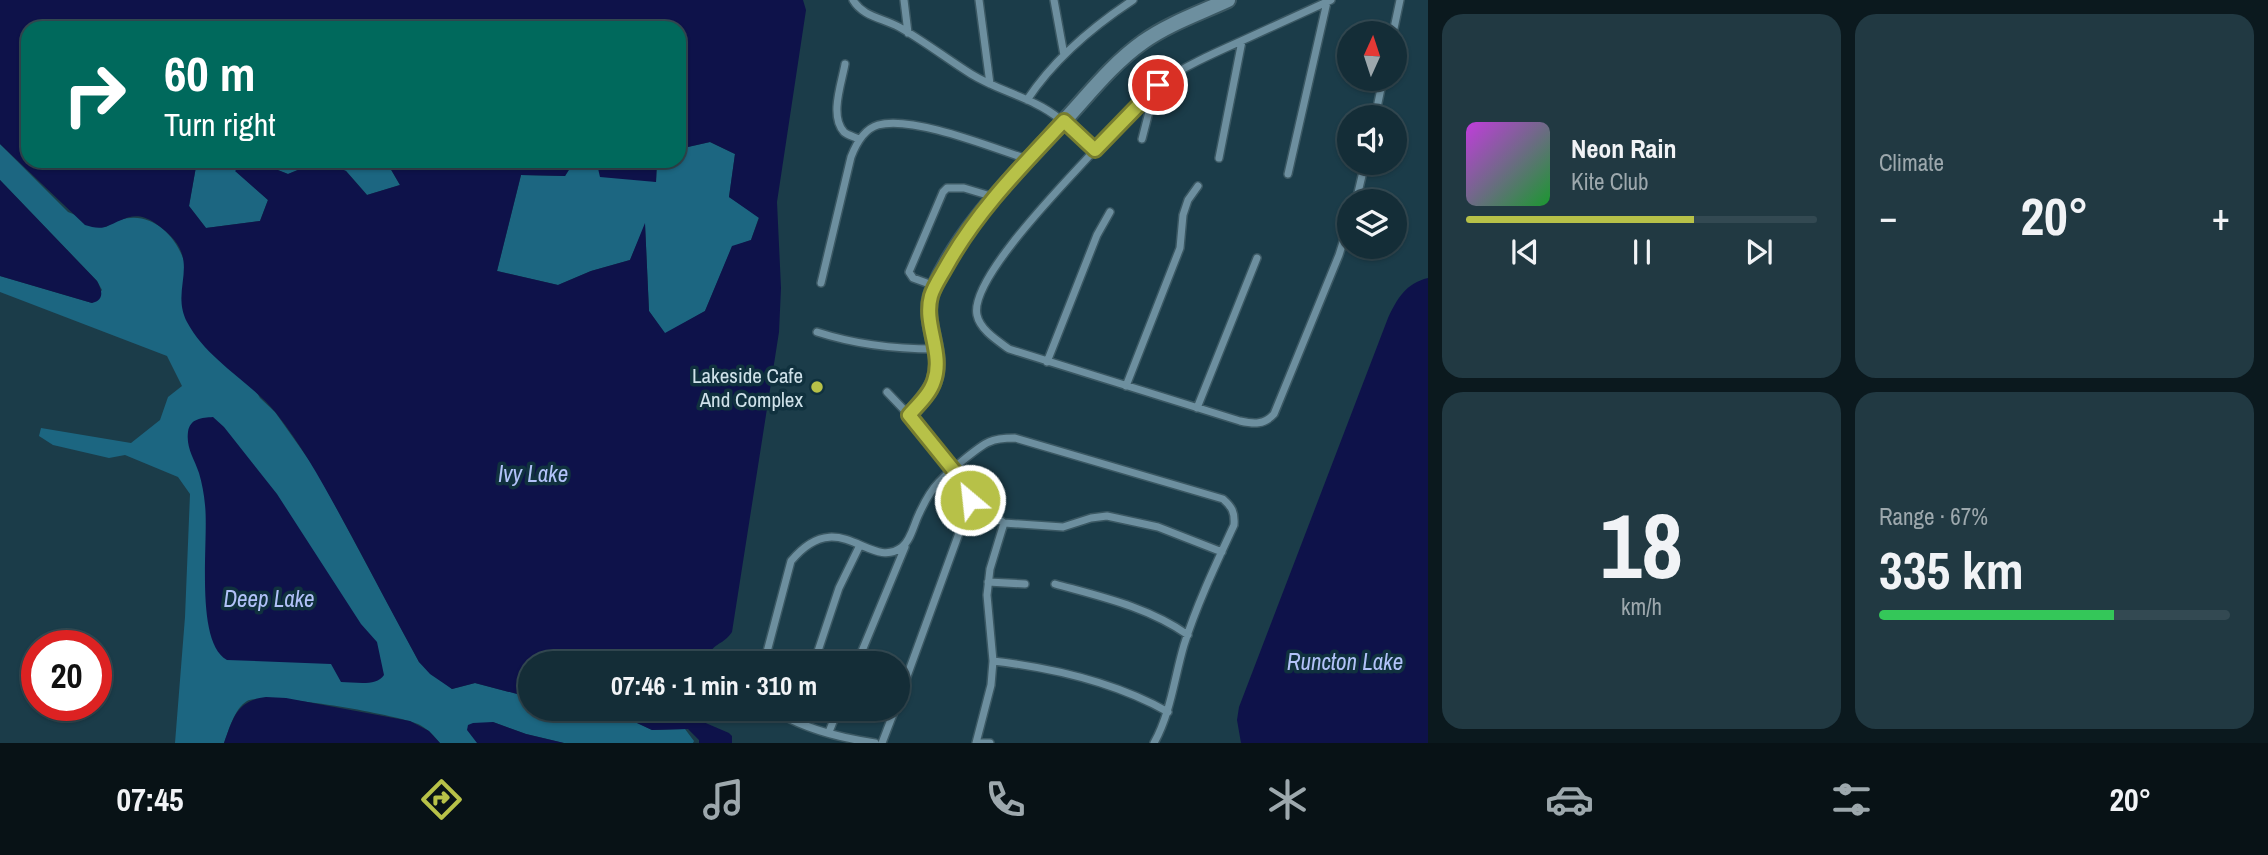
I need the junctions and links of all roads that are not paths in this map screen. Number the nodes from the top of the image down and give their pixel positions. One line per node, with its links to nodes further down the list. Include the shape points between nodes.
1 (853, 0): 10 (lane, via 876,18)
2 (904, 0): 10 (lane)
3 (979, 0): 14 (lane)
4 (1054, 0): 12 (lane)
5 (1133, 0): 12 (lane)
6 (1228, 0): 17 (street, via 1143,42)
7 (1400, 0): 9 (lane)
8 (1329, 1): 11 (lane); 23 (lane)
9 (1396, 21)
10 (908, 33): 14 (lane)
11 (1242, 41): 15 (lane, via 1181,71); 21 (lane)
12 (1064, 55): 16 (lane)
13 (845, 64): 18 (lane, via 838,122 845,133)
14 (990, 84): 16 (lane)
15 (1149, 94): 19 (lane, via 1151,104); 20 (lane)
16 (1027, 100): 17 (lane)
17 (1064, 121): 20 (lane); 22 (street)
18 (859, 139): 22 (lane, via 876,125 892,123 962,138); 30 (lane)
19 (1142, 139)
20 (1095, 150): 34 (lane, via 1024,227 991,273 977,302 976,315 992,336 1009,349)
21 (1219, 158)
22 (1028, 160): 25 (street)
23 (1288, 174)
24 (1198, 187): 35 (lane, via 1188,200 1180,248)
25 (994, 197): 31 (street, via 956,249); 31 (lane, via 964,188 943,192 909,272)
26 (1110, 212): 34 (lane)
27 (1257, 258): 37 (lane)
28 (1338, 259): 37 (lane, via 1274,414 1261,423 1251,423)
29 (910, 282): 31 (lane)
30 (821, 283)
31 (935, 288): 33 (street, via 929,321)
32 (817, 332): 33 (lane, via 878,347)
33 (935, 349): 38 (street, via 935,379)
34 (1047, 362): 35 (lane)
35 (1126, 386): 37 (lane)
36 (887, 392): 38 (lane)
37 (1197, 408)
38 (909, 415): 39 (lane)
39 (954, 470): 40 (lane); 42 (lane, via 929,495); 44 (lane, via 987,442 1015,438 1223,499 1235,515)
40 (968, 488): 41 (lane); 53 (lane, via 966,514)
41 (1004, 523): 44 (lane, via 1063,527 1107,516 1158,527); 45 (lane)
42 (907, 543): 43 (lane, via 900,550 880,552); 51 (lane)
43 (860, 545): 49 (lane, via 830,536 802,547 791,561); 50 (lane, via 839,588)
44 (1222, 552): 48 (lane)
45 (989, 582): 46 (lane); 52 (lane)
46 (1025, 584)
47 (1055, 584): 48 (lane, via 1137,607)
48 (1188, 635): 54 (lane)
49 (767, 651)
50 (818, 651)
51 (862, 651)
52 (993, 661): 54 (lane, via 1025,664 1111,686); 61 (lane)
53 (910, 668)
54 (1168, 712): 63 (lane)
55 (797, 721): 58 (lane)
56 (833, 721): 58 (lane)
57 (890, 721): 60 (lane)
58 (829, 732): 59 (lane)
59 (875, 743)
60 (882, 743)
61 (976, 743): 62 (lane)
62 (990, 743)
63 (1154, 743)

